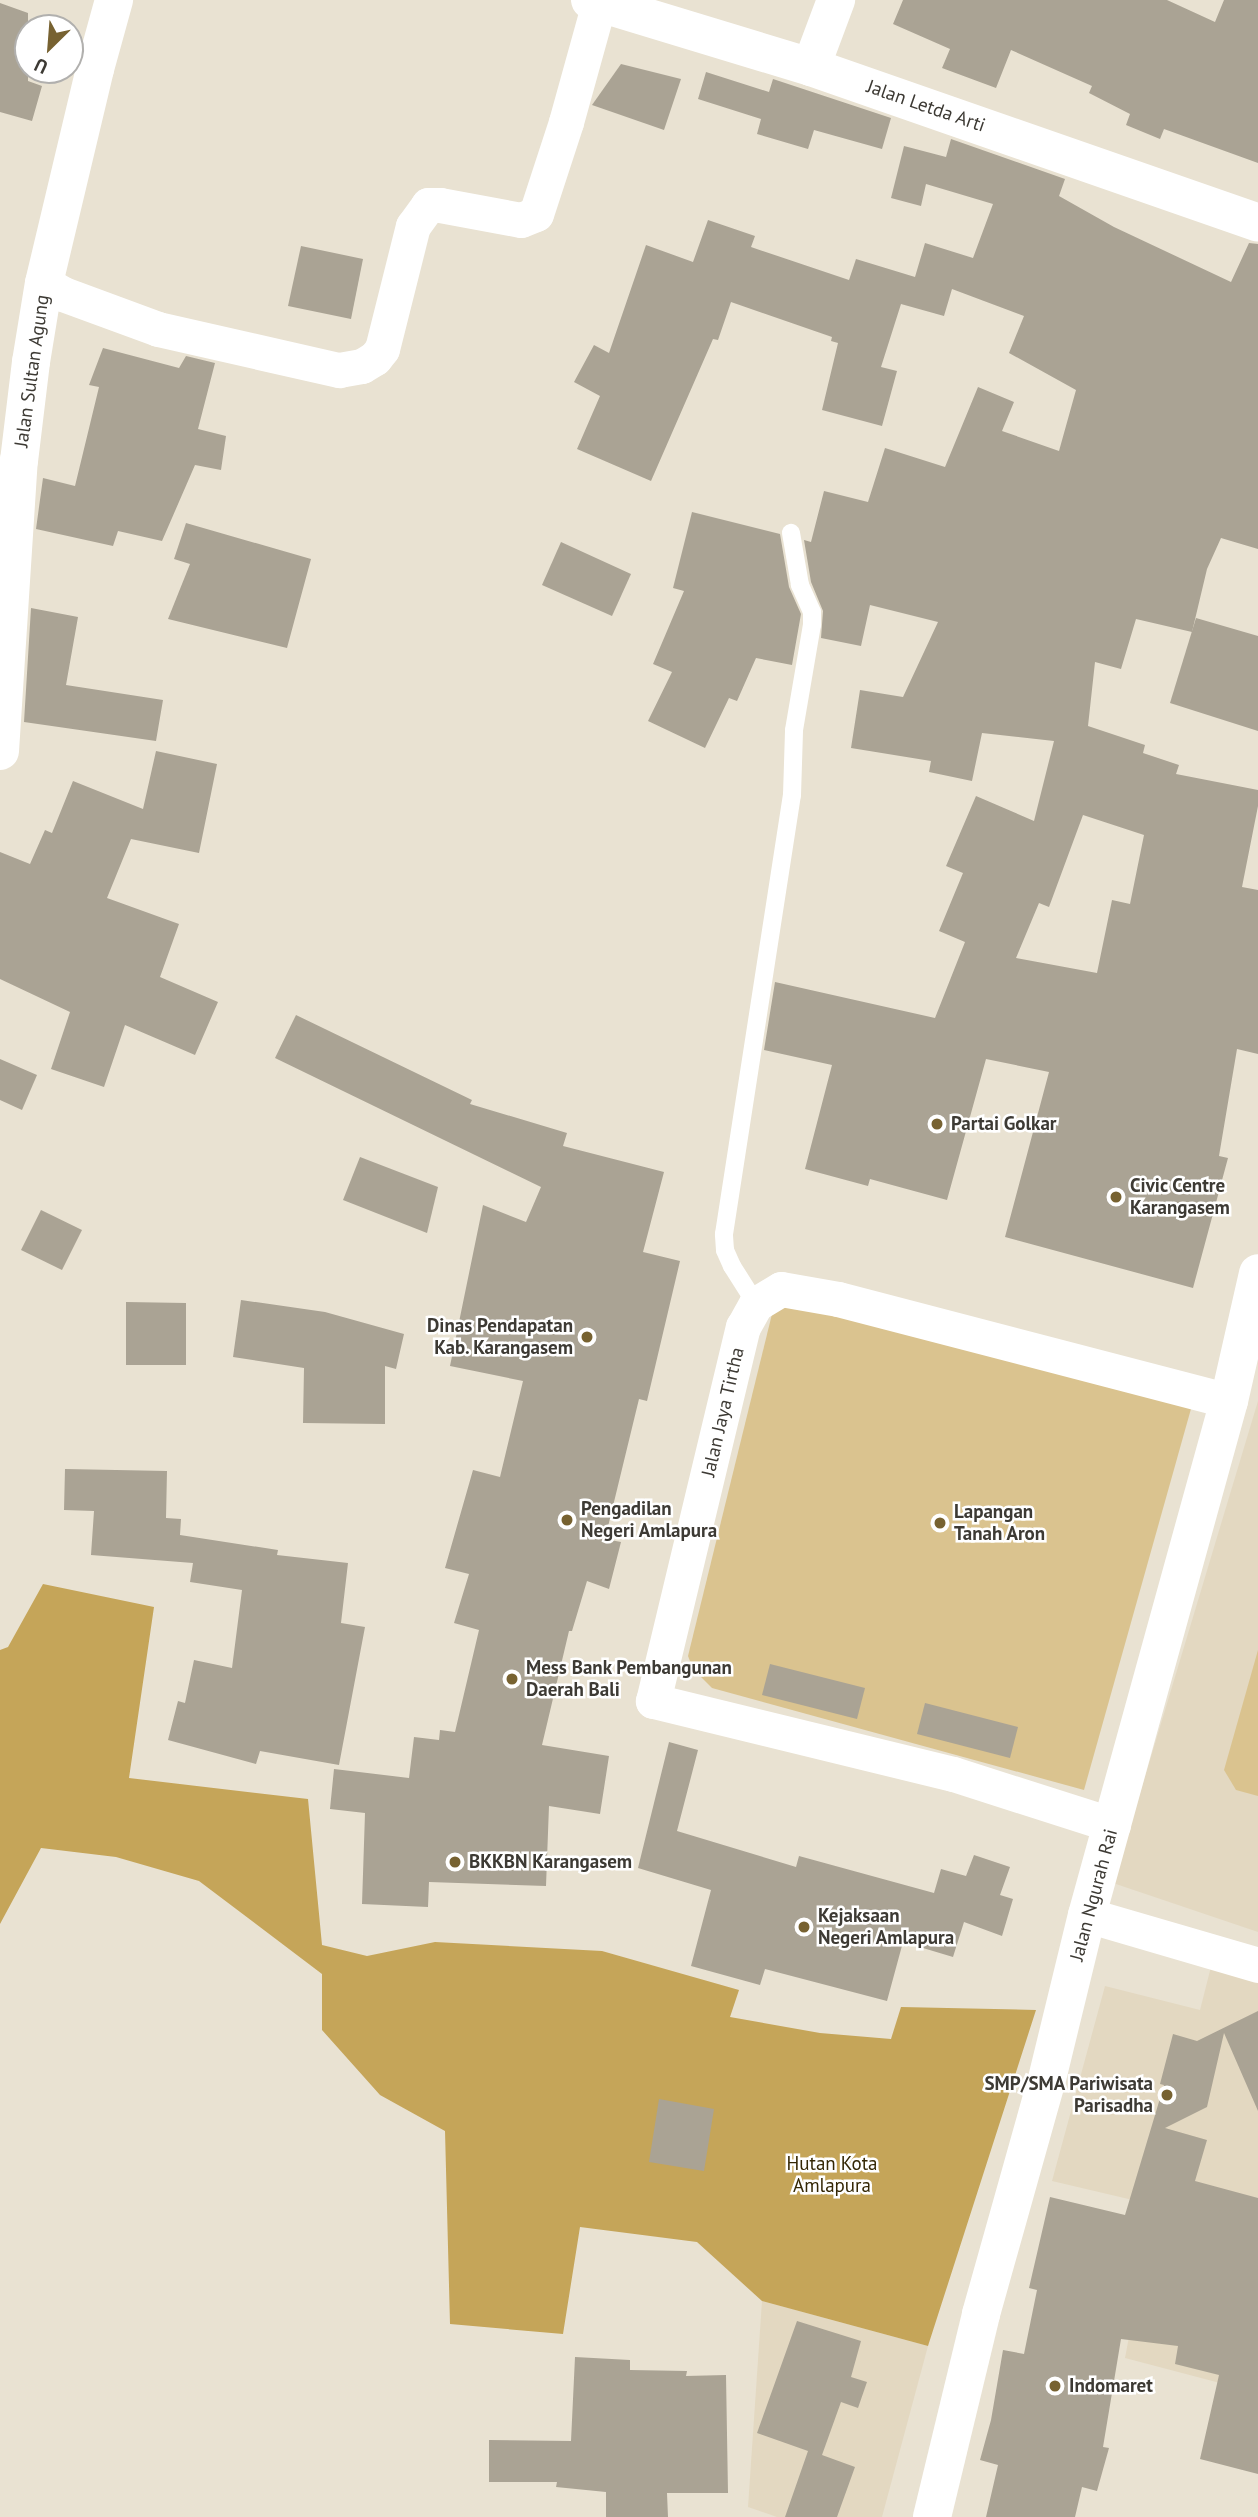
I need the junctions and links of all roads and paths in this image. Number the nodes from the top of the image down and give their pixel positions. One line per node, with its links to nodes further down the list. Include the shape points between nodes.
1 (114, 0): 6 (street, Jalan Sultan Agung)
2 (836, 0): 4 (street)
3 (594, 1): 4 (street, Jalan Letda Arti); 6 (street, via 566,122 536,214 521,220 428,205 413,226 382,349 362,366 339,370 158,329)
4 (811, 67): 5 (street, Jalan Letda Arti)
5 (1258, 223)
6 (44, 283): 8 (street, Jalan Sultan Agung)
7 (791, 533): 11 (lane, via 812,625 794,730 792,795 724,1234 724,1250)
8 (6, 554): 9 (street, Jalan Sultan Agung)
9 (0, 751)
10 (1258, 1273): 12 (street, Jalan Ngurah Rai)
11 (756, 1304): 12 (street, via 781,1289 838,1299); 13 (street, Jalan Jaya Tirtha, via 743,1327 653,1701 953,1774)
12 (1229, 1401): 13 (street, Jalan Ngurah Rai)
13 (1112, 1825): 14 (street, Jalan Ngurah Rai)
14 (1087, 1915): 15 (street); 16 (street, Jalan Ngurah Rai)
15 (1258, 1965)
16 (932, 2517)

